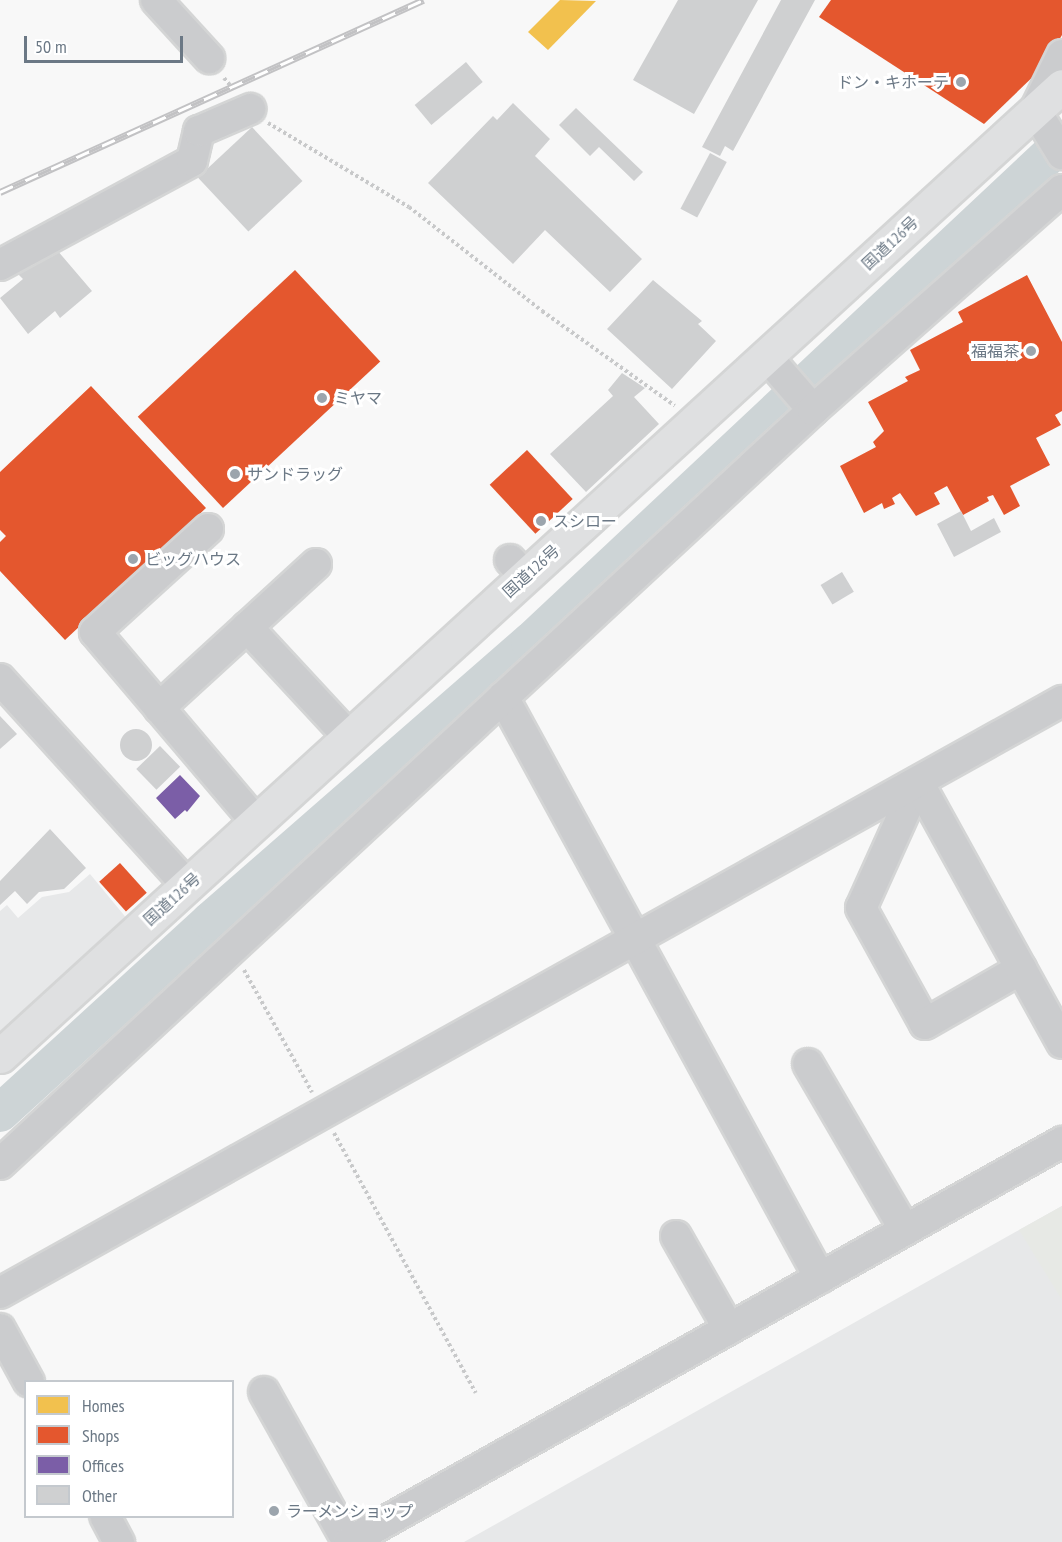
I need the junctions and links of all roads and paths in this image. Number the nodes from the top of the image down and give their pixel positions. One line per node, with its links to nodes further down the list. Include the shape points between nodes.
1 (156, 0): 3 (street)
2 (1062, 55): 6 (street)
3 (208, 58): 5 (path)
4 (1062, 86): 6 (highway, 国道126号)
5 (250, 109): 8 (street, via 199,131 192,161); 11 (path, via 320,157 409,207 542,312)
6 (1048, 132): 9 (highway, 国道126号)
7 (1062, 190): 10 (street)
8 (0, 265)
9 (767, 357): 10 (street); 11 (highway, 国道126号)
10 (813, 410): 16 (street)
11 (696, 421): 19 (highway, 国道126号, via 518,568 410,667)
12 (208, 529): 18 (street, via 95,632)
13 (316, 564): 14 (street)
14 (247, 627): 18 (street); 19 (street)
15 (0, 679): 22 (street)
16 (503, 697): 23 (street); 24 (street)
17 (1062, 701): 20 (street)
18 (159, 708): 21 (street)
19 (349, 737): 21 (highway, 国道126号)
20 (918, 782): 23 (street); 25 (street); 25 (street, via 861,909 925,1024)
21 (256, 822): 22 (highway, 国道126号)
22 (187, 885): 27 (highway, 国道126号)
23 (636, 939): 29 (street); 34 (street)
24 (232, 948): 29 (path); 31 (street)
25 (1022, 969): 26 (street)
26 (1062, 1043)
27 (0, 1056)
28 (808, 1064): 32 (street)
29 (323, 1112): 35 (street); 40 (path)
30 (1062, 1142): 32 (street)
31 (0, 1164)
32 (905, 1230): 34 (street)
33 (676, 1236): 37 (street)
34 (820, 1278): 37 (street)
35 (0, 1293)
36 (0, 1329): 38 (street)
37 (729, 1329): 43 (street)
38 (28, 1380)
39 (264, 1392): 43 (street)
40 (476, 1393)
41 (106, 1518): 42 (street)
42 (119, 1542)
43 (349, 1542)

